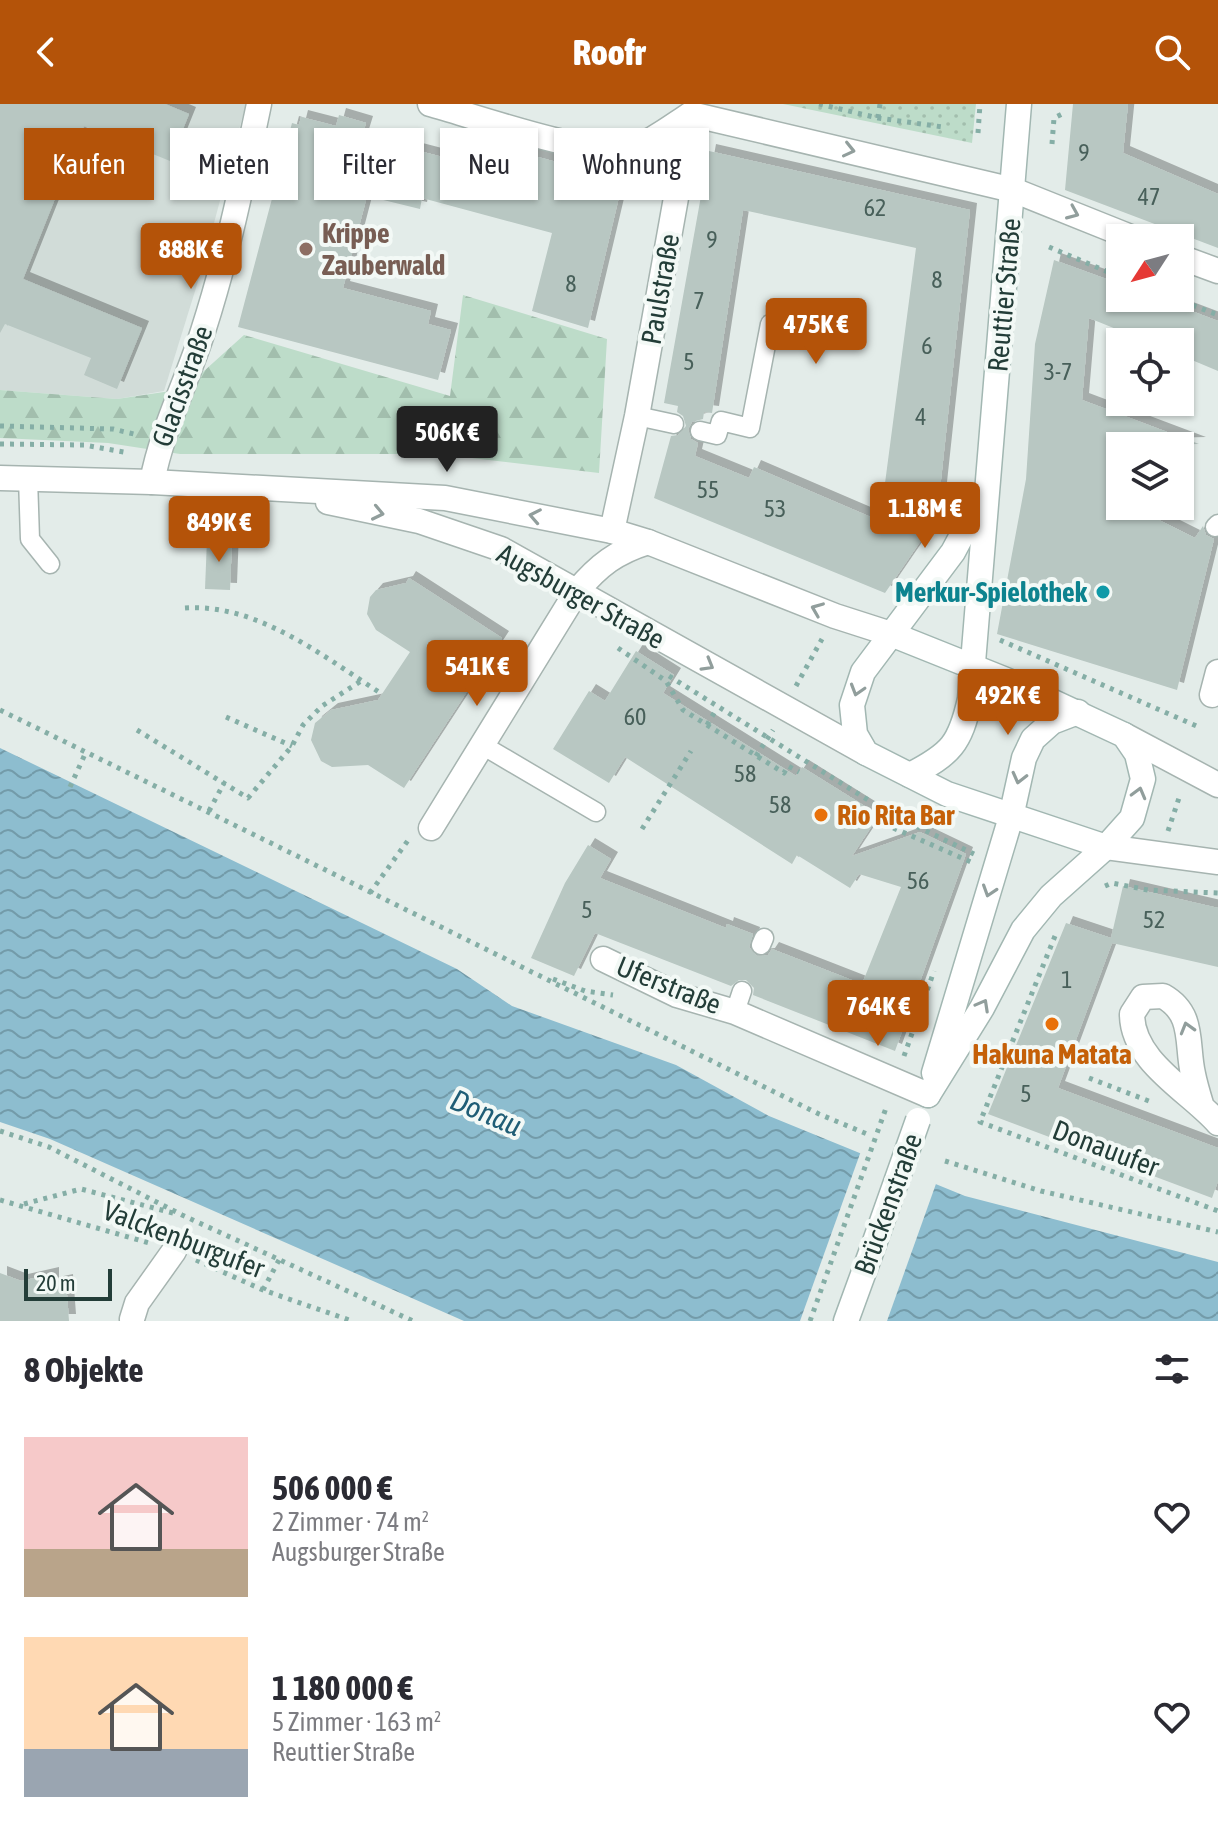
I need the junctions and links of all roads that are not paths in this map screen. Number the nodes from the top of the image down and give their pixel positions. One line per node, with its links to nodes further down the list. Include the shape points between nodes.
1 (259, 104): 13 (street, Glacisstraße, via 219,281)
2 (430, 104): 4 (street, via 583,146 628,149)
3 (1019, 104): 5 (street, Reuttier Straße)
4 (691, 114): 5 (street, one-way to 5); 10 (street, Paulstraße)
5 (1013, 190): 6 (street, one-way to 6); 16 (street, Reuttier Straße)
6 (1106, 227)
7 (1194, 262): 8 (street)
8 (1218, 271)
9 (770, 324): 12 (lane, via 750,428 721,421 717,435)
10 (637, 416): 11 (lane); 18 (street, Paulstraße)
11 (674, 424)
12 (700, 431)
13 (156, 460): 15 (street, Augsburger Straße); 17 (street, Augsburger Straße)
14 (0, 478): 15 (street, Augsburger Straße)
15 (28, 478): 20 (lane, via 30,539)
16 (989, 485): 22 (street, Reuttier Straße, via 953,552); 23 (street, Reuttier Straße)
17 (275, 490): 18 (street, Augsburger Straße, one-way to 17, via 445,498); 21 (street, Augsburger Straße, one-way to 21, via 419,521 501,549)
18 (612, 531): 19 (street, Augsburger Straße)
19 (648, 542): 21 (street, via 618,552); 22 (street, Augsburger Straße, one-way to 19)
20 (50, 564)
21 (577, 591): 26 (street); 27 (street, Augsburger Straße, one-way to 27)
22 (891, 634): 23 (street); 27 (street, one-way to 27, via 856,688 851,718)
23 (973, 668): 24 (street); 28 (street, via 964,728 954,746)
24 (1078, 712): 25 (street); 31 (street, one-way to 31, via 1052,722 1033,739 1016,784)
25 (1124, 735): 29 (street); 33 (street, one-way to 25, via 1132,818 1143,779 1137,754)
26 (482, 745): 30 (lane); 32 (street)
27 (866, 753): 28 (street)
28 (910, 775): 31 (street)
29 (1218, 785)
30 (596, 812)
31 (1011, 817): 33 (street); 36 (street, Brückenstraße, one-way to 36)
32 (431, 828)
33 (1106, 847): 34 (street); 36 (street, Brückenstraße, one-way to 33, via 1023,930)
34 (1218, 862)
35 (603, 959): 36 (street, Uferstraße, via 677,995 739,1001)
36 (928, 1095): 40 (street, Brückenstraße, bridge)
37 (1201, 1104): 38 (street)
38 (1218, 1123)
39 (174, 1251): 41 (street, via 137,1303)
40 (848, 1316)
41 (132, 1319)

